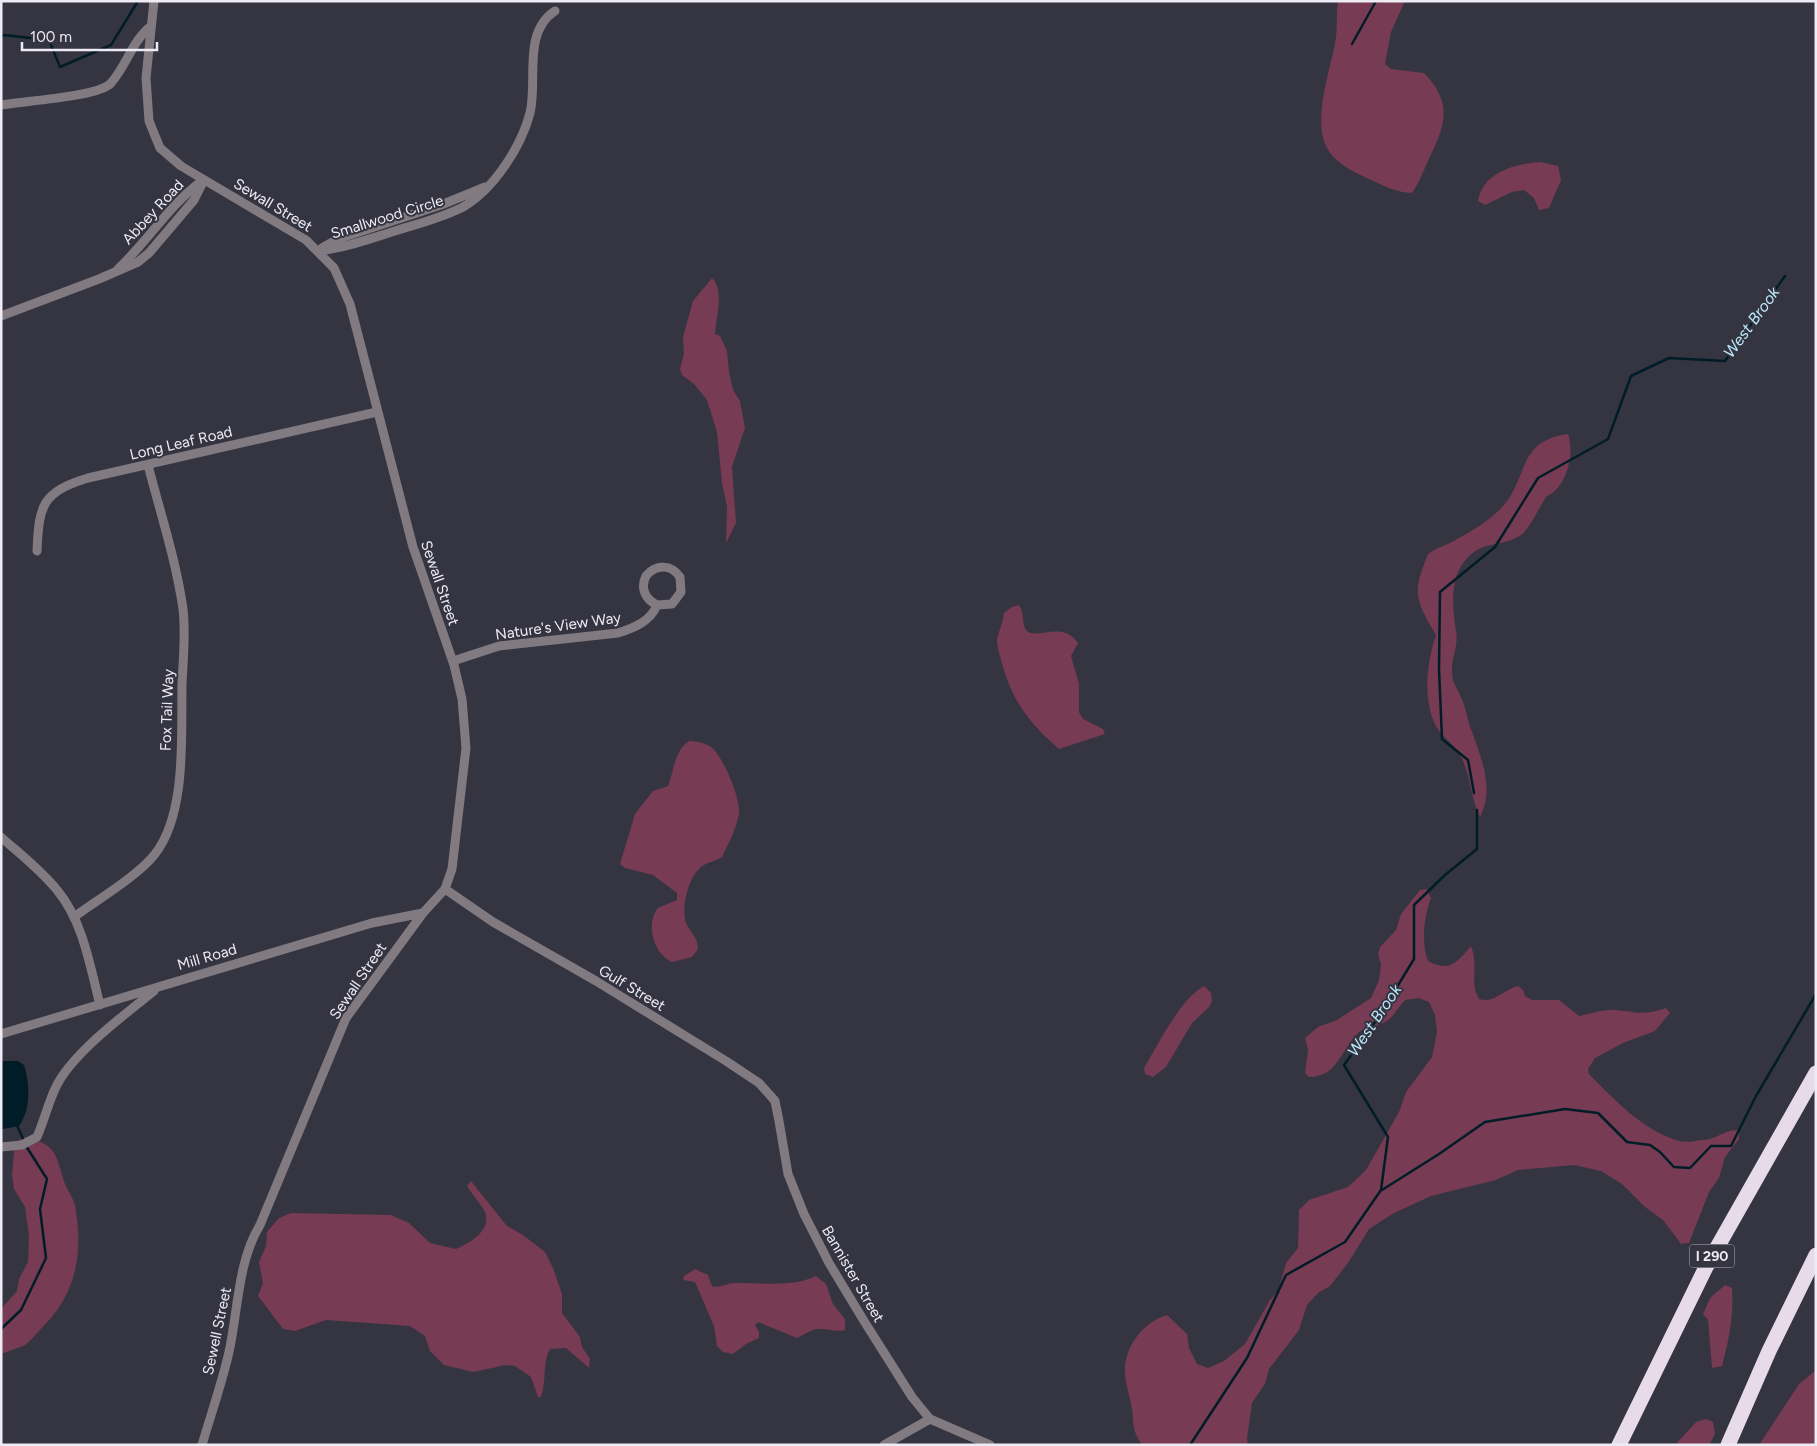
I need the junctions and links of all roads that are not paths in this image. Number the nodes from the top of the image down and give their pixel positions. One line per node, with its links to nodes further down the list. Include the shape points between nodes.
1 (154, 1): 3 (street, Sewall Street)
2 (554, 12): 6 (street, Smallwood Circle, via 542,21 535,38 534,88 526,125 508,160 485,187 338,239)
3 (150, 26): 4 (street, via 140,34 109,85 86,94); 5 (street, Sewall Street, via 146,78 154,136 166,154)
4 (1, 105)
5 (204, 180): 6 (street, Sewall Street, via 284,225); 7 (street, Abbey Road, via 185,193 142,245 112,274)
6 (318, 250): 8 (street, Sewall Street, via 335,271 350,304)
7 (1, 316)
8 (377, 412): 9 (street, Long Leaf Road); 12 (street, Sewall Street, via 419,568)
9 (148, 465): 10 (street, Long Leaf Road, via 71,483 55,492 40,513); 16 (street, Fox Tail Way, via 183,612 176,801 170,824 154,855)
10 (37, 551)
11 (657, 605): 11 (street, Nature's View Way, via 672,604 681,592 680,577 668,568 653,569 644,581 645,596); 12 (street, Nature's View Way, via 654,614 643,622 618,633 499,646)
12 (453, 661): 14 (street, Sewall Street, via 462,698 466,748 452,869)
13 (1, 837): 16 (street, via 57,890)
14 (445, 889): 15 (street, Sewall Street); 21 (street, Gulf Street, via 493,922 596,981 760,1083 775,1101)
15 (423, 912): 17 (street, Mill Road, via 372,923); 23 (street, Sewall Street, via 346,1018)
16 (74, 917): 18 (street)
17 (159, 986): 18 (street, Mill Road); 22 (street, via 116,1021 72,1064 55,1088 37,1136 25,1144)
18 (100, 1004): 19 (street, Mill Road)
19 (1, 1034)
20 (1816, 1073): 29 (highway, I 290, via 1706,1267)
21 (780, 1130): 25 (street, Bannister Street, via 791,1183 829,1263 905,1385)
22 (1, 1147)
23 (260, 1225): 26 (street, Sewell Street, via 245,1260 229,1353)
24 (1816, 1255): 30 (highway)
25 (930, 1419): 27 (street); 28 (street)
26 (202, 1445)
27 (884, 1445)
28 (990, 1445)
29 (1618, 1445)
30 (1728, 1445)

